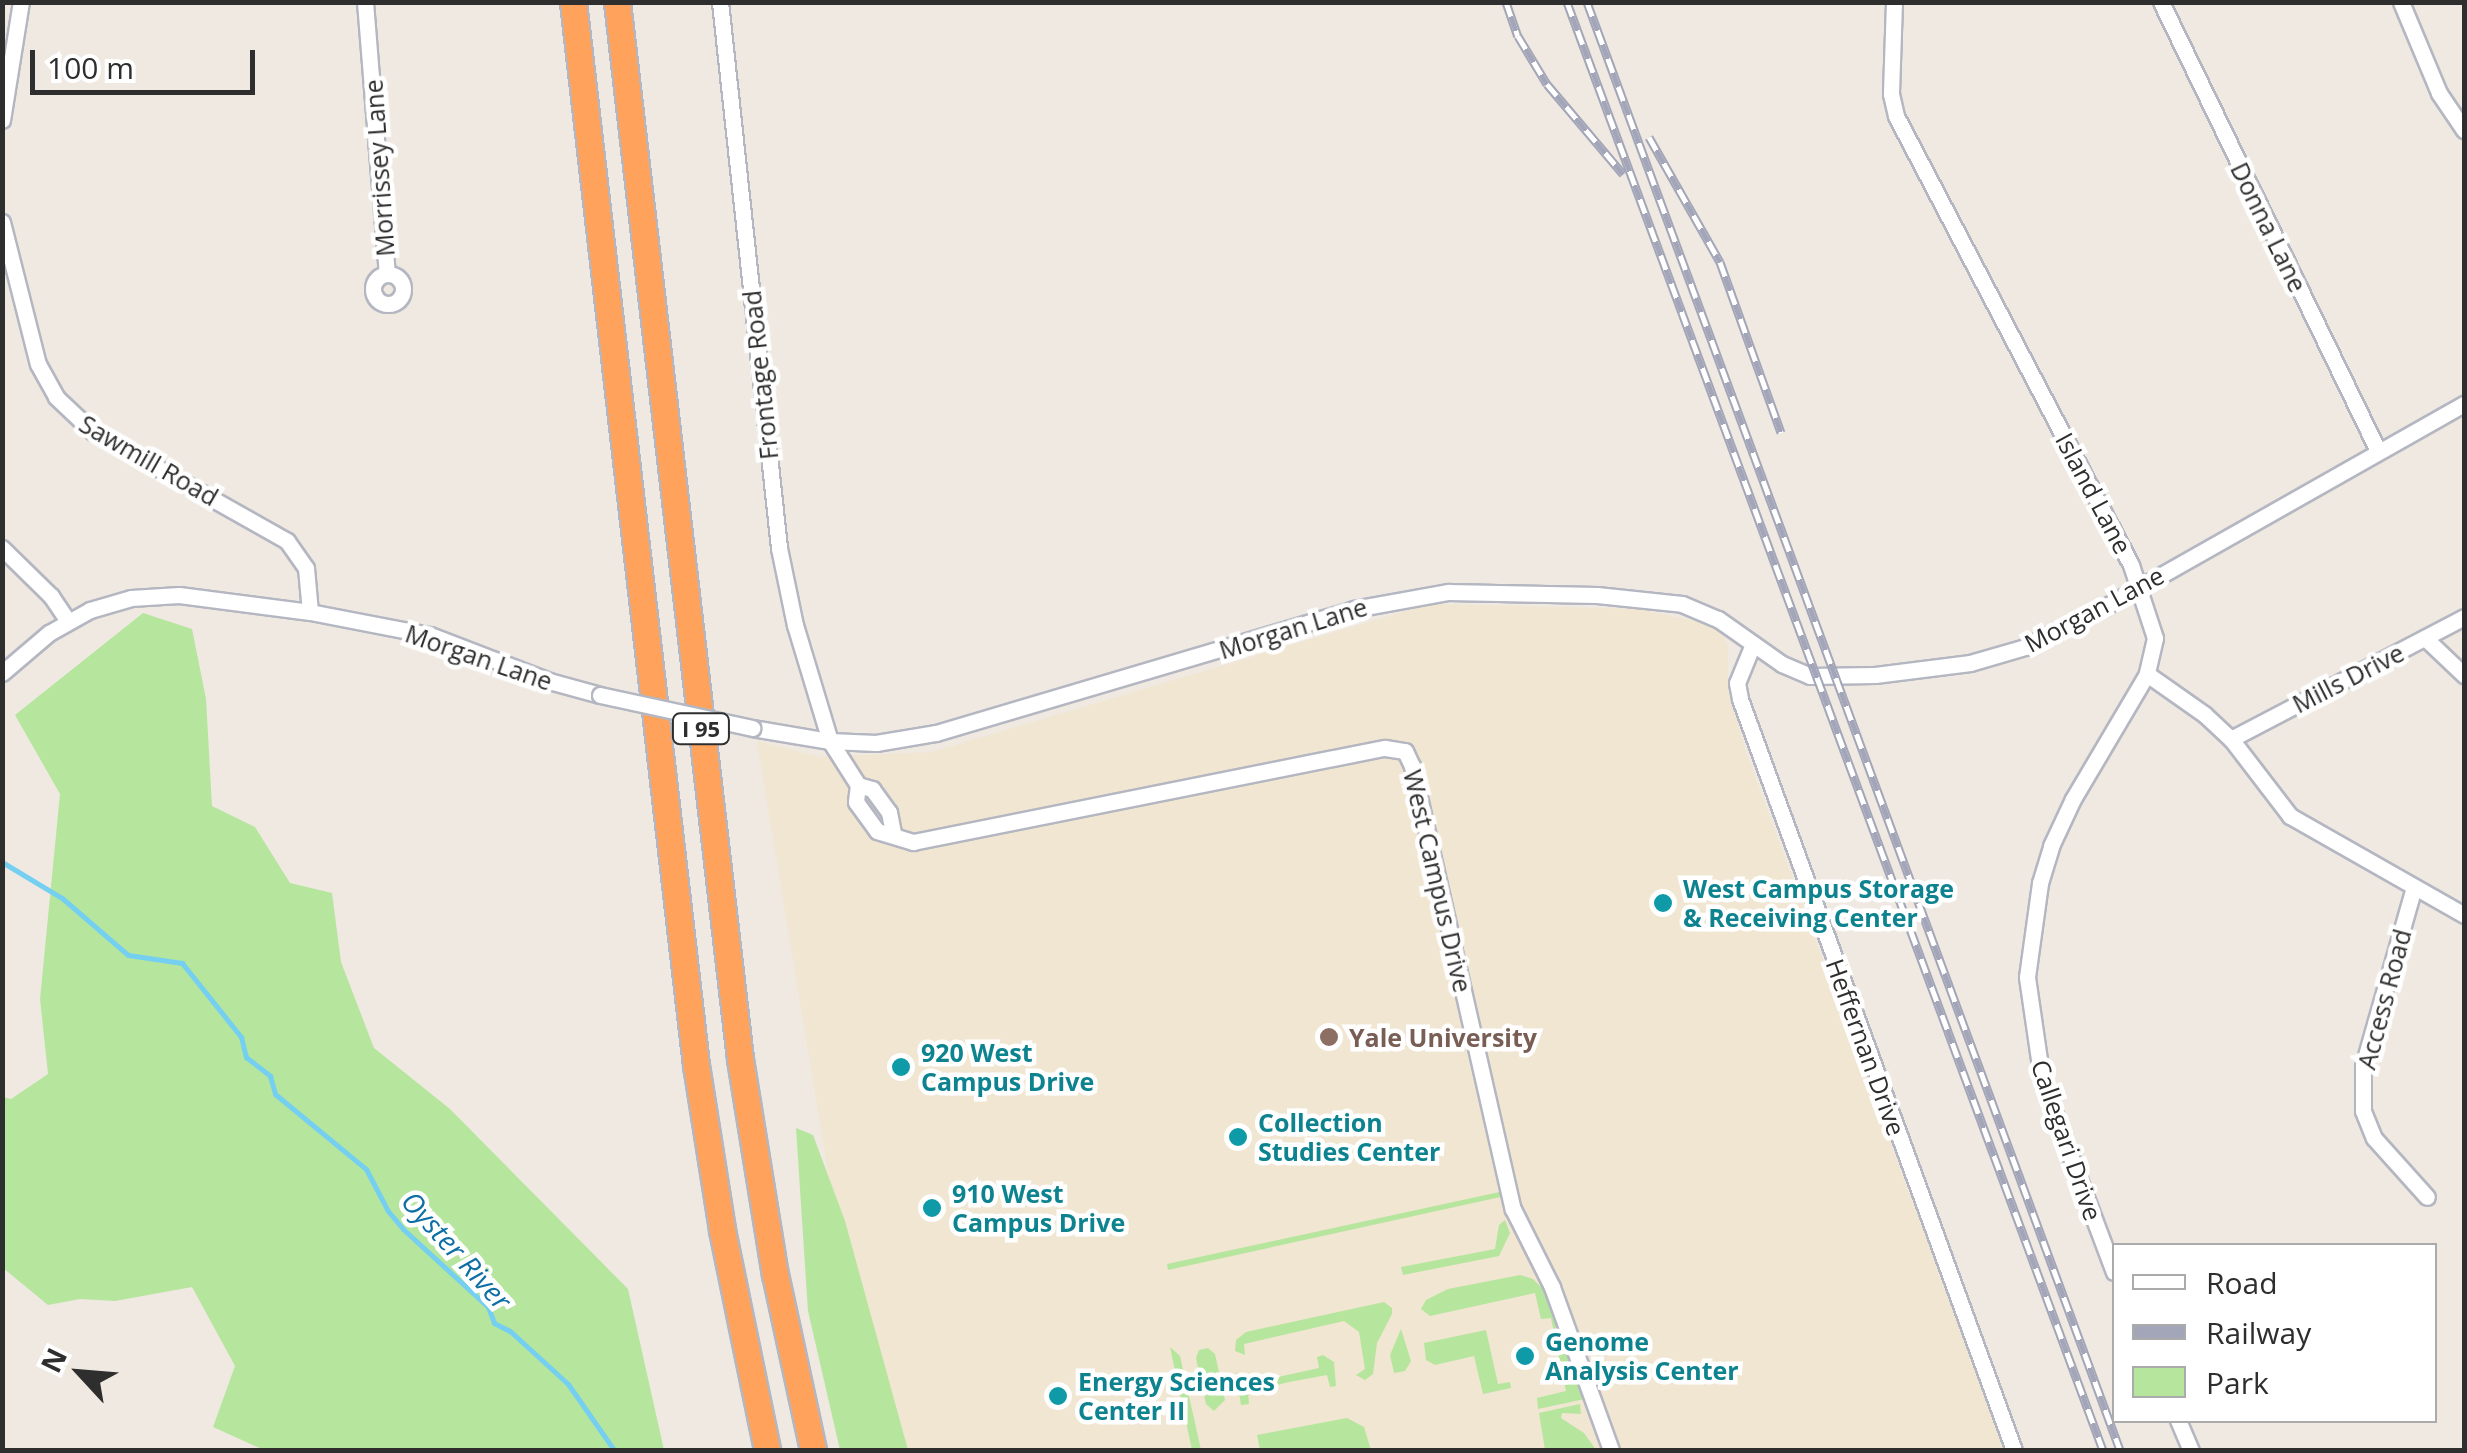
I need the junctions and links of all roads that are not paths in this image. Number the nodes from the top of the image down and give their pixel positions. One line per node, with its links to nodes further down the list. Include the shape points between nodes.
1 (21, 2): 9 (street)
2 (364, 2): 12 (street, Morrissey Lane)
3 (573, 2): 32 (highway, I 95, via 696,1064)
4 (618, 2): 33 (highway, I 95, via 740,1059 774,1274)
5 (720, 2): 26 (street, Frontage Road, via 779,548 794,625)
6 (1894, 2): 16 (street, Island Lane, via 1896,116)
7 (2161, 2): 14 (street, Donna Lane)
8 (2400, 2): 10 (street, via 2439,93)
9 (2, 120)
10 (2464, 130)
11 (2, 222): 17 (street, Sawmill Road, via 38,364 56,397 92,432 288,541 306,568)
12 (388, 273)
13 (2464, 404): 14 (street, Morgan Lane)
14 (2378, 451): 16 (street, Morgan Lane)
15 (2, 548): 19 (street)
16 (2140, 586): 21 (street, Morgan Lane, via 2025,647 1948,668 1810,676); 23 (street, Island Lane, via 2155,638)
17 (310, 612): 19 (street, Morgan Lane, via 151,595); 26 (street, Morgan Lane, bridge, via 430,635 600,695)
18 (2464, 617): 20 (street, Mills Drive)
19 (68, 622): 22 (street, Morgan Lane)
20 (2425, 638): 24 (street); 25 (street, Mills Drive)
21 (1752, 644): 26 (street, Morgan Lane, via 1702,610 1670,602 1415,595 936,734 876,743); 35 (street, Heffernan Drive, via 1737,683 1757,752)
22 (2, 673)
23 (2147, 674): 25 (street); 30 (street, Callegari Drive, via 2051,846 2027,978 2042,1080)
24 (2464, 675)
25 (2231, 739): 27 (street, via 2290,816)
26 (830, 741): 34 (street, West Campus Drive, via 858,785 856,802 870,823 913,842 1385,748 1405,752 1513,1209 1552,1287)
27 (2414, 887): 28 (street); 29 (street, Access Road, via 2363,1066 2363,1111 2374,1138)
28 (2464, 915)
29 (2427, 1198)
30 (2112, 1267)
31 (2179, 1423): 36 (street)
32 (767, 1450)
33 (813, 1450)
34 (1611, 1450)
35 (2014, 1450)
36 (2191, 1450)

